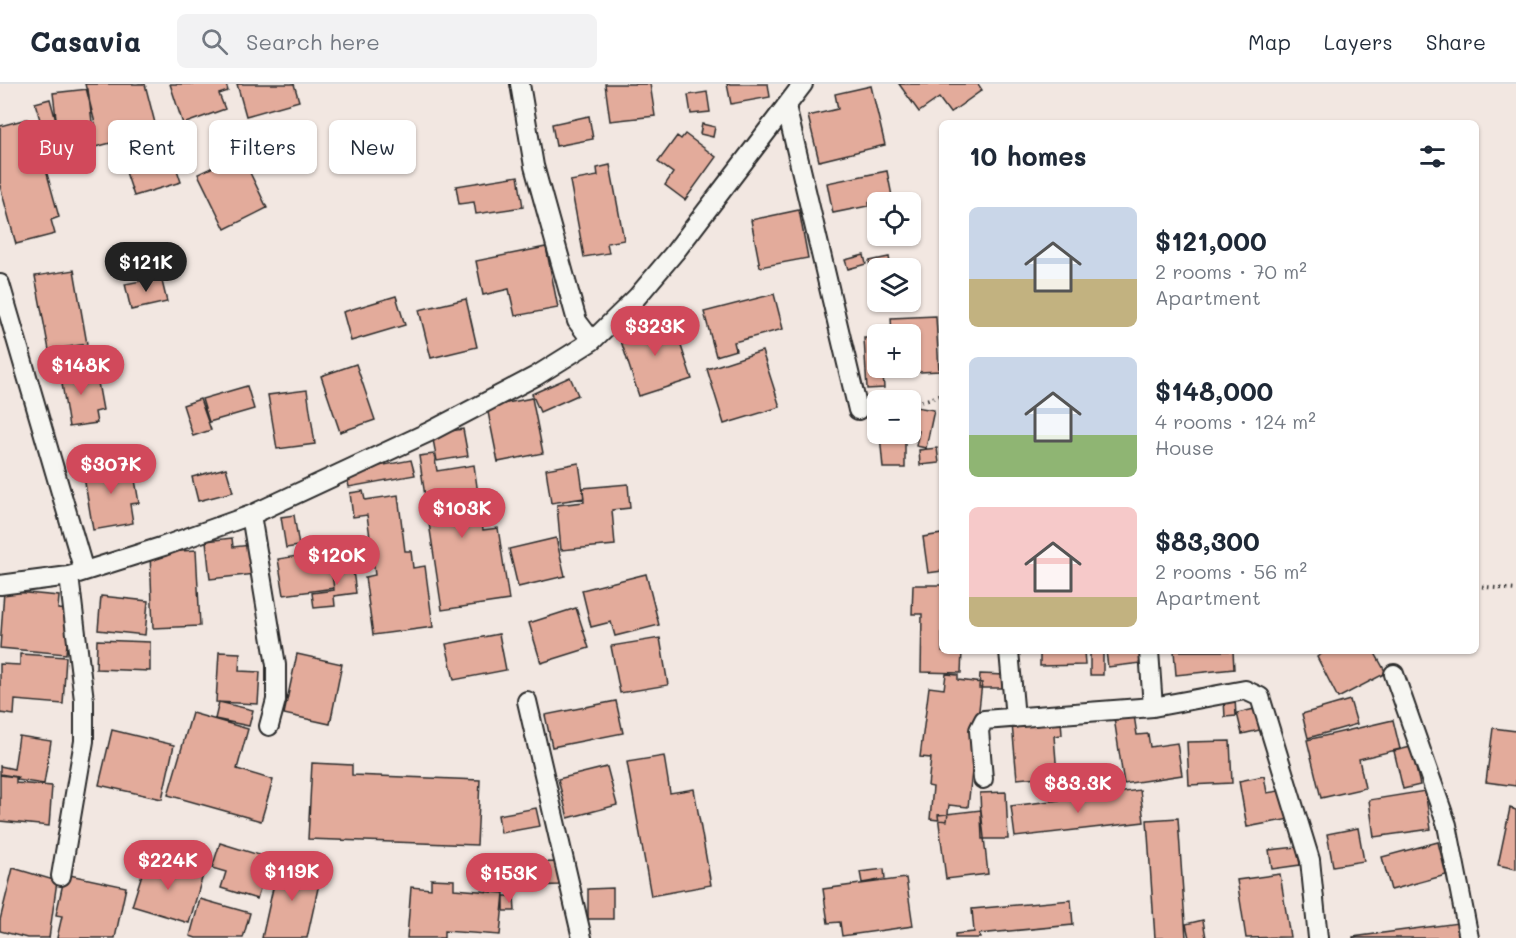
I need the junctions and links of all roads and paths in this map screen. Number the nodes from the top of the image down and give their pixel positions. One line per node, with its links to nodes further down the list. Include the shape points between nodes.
1 (520, 84): 5 (street, via 543,200 577,321)
2 (803, 84): 3 (street)
3 (786, 106): 5 (street, via 675,252); 8 (street)
4 (0, 284): 10 (street)
5 (592, 341): 9 (street, via 536,376 429,432)
6 (939, 396): 7 (path)
7 (921, 402)
8 (858, 410)
9 (251, 515): 10 (street); 20 (street, via 276,665 276,700)
10 (76, 574): 11 (street); 22 (street, via 84,741)
11 (0, 585)
12 (1479, 586): 13 (path)
13 (1516, 590)
14 (1009, 654): 19 (street)
15 (1149, 654): 18 (street)
16 (1394, 674): 25 (street, via 1447,825)
17 (527, 701): 23 (street)
18 (1154, 707): 19 (street); 24 (street, via 1245,690 1260,697 1310,860)
19 (1015, 718): 21 (street, via 984,720 979,730)
20 (269, 726)
21 (983, 780)
22 (61, 876)
23 (582, 938)
24 (1318, 938)
25 (1469, 938)

